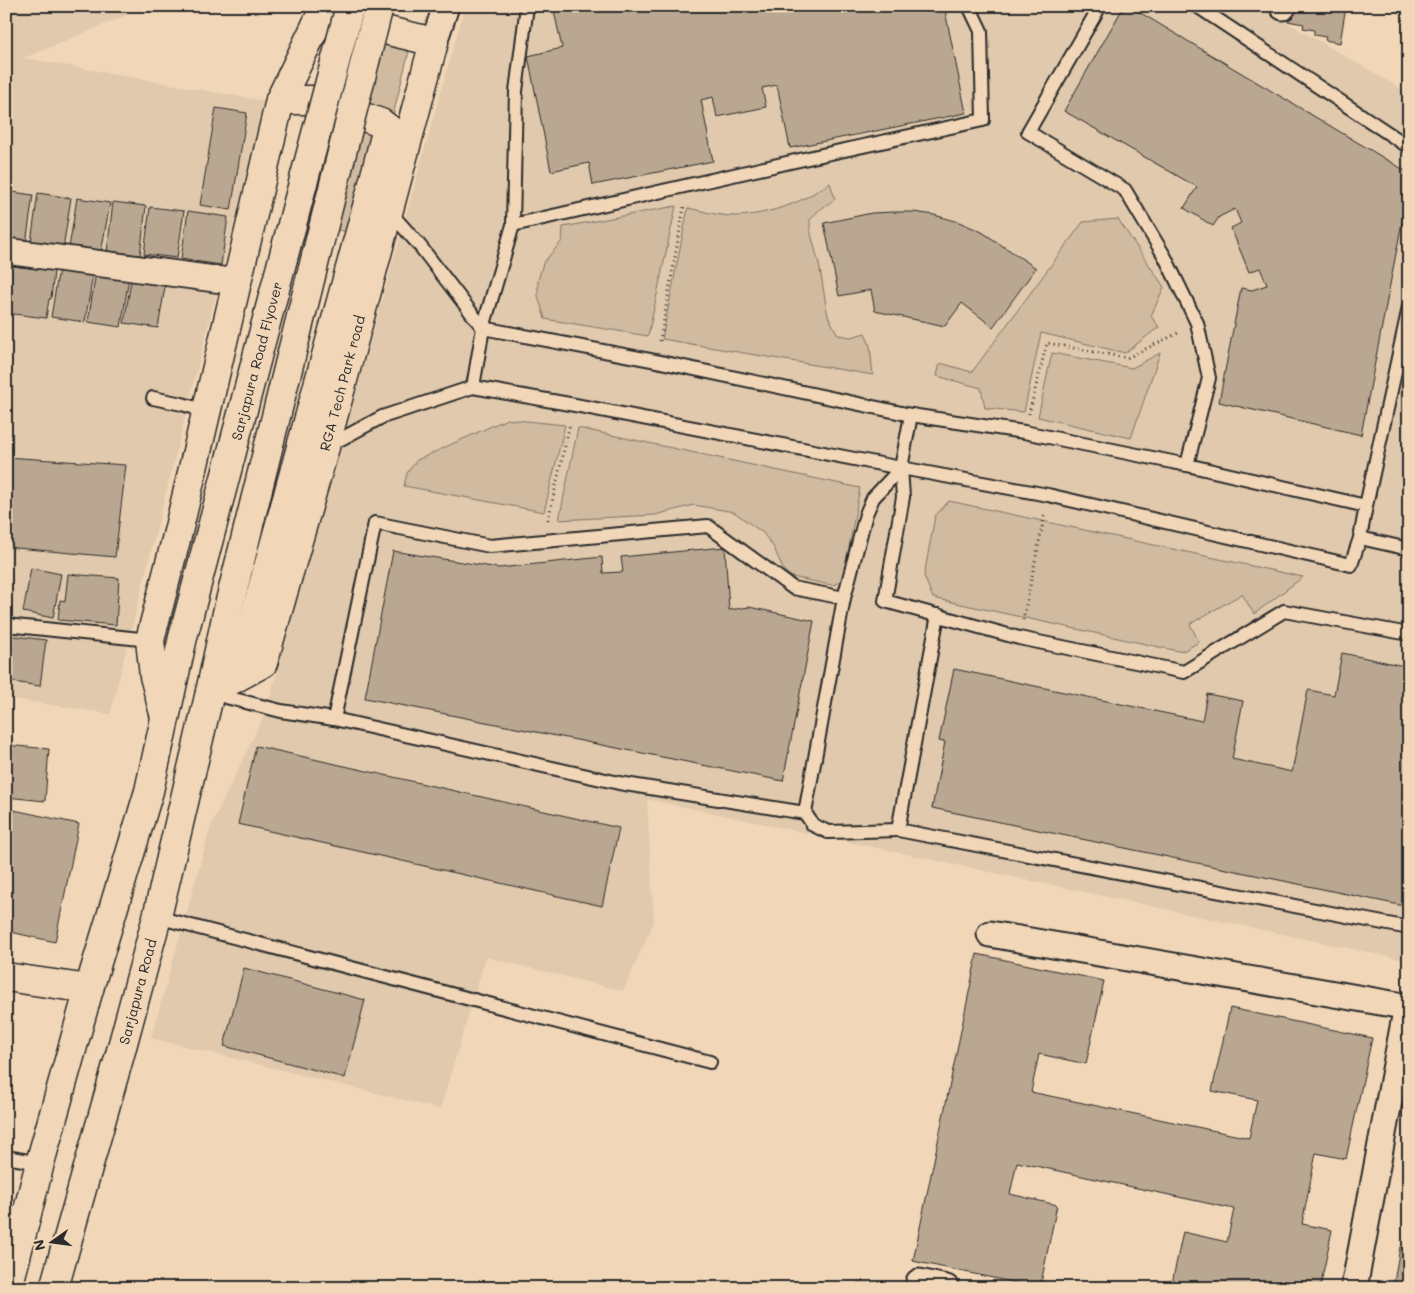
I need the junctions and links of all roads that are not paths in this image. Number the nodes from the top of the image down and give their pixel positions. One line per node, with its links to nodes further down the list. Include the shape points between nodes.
1 (350, 6): 34 (main road, Sarjapura Road Flyover, bridge)
2 (379, 6): 33 (main road, bridge)
3 (446, 6): 8 (street)
4 (526, 6): 13 (lane, via 516,91)
5 (969, 6): 13 (lane, via 981,31 983,120)
6 (1100, 6): 23 (lane, via 1028,132 1125,190 1165,257 1197,323 1209,378)
7 (1197, 6): 11 (lane)
8 (434, 42): 9 (main road, via 331,17 318,21); 10 (main road, RGA Tech Park road)
9 (280, 100): 10 (main road, via 316,100 381,123); 15 (main road)
10 (396, 138): 12 (main road, RGA Tech Park road)
11 (1409, 147)
12 (379, 204): 17 (lane, via 420,246); 22 (main road, RGA Tech Park road)
13 (513, 225): 17 (lane)
14 (6, 251): 15 (street)
15 (237, 282): 20 (main road)
16 (1409, 307): 25 (lane)
17 (483, 328): 18 (lane); 21 (lane)
18 (473, 388): 22 (lane, via 382,417); 24 (lane)
19 (154, 398): 20 (lane)
20 (206, 411): 32 (main road)
21 (911, 415): 23 (lane, via 1024,432); 24 (lane)
22 (313, 445): 33 (main road, RGA Tech Park road, via 244,655)
23 (1187, 465): 25 (lane)
24 (901, 468): 26 (lane, via 1048,495 1351,565); 28 (lane, via 873,498); 29 (lane, via 903,497 885,602)
25 (1366, 506): 26 (lane)
26 (1360, 538): 27 (lane)
27 (1409, 549)
28 (844, 598): 35 (lane, via 793,588 708,526 490,546 375,523); 36 (lane)
29 (938, 615): 31 (lane, via 1019,638 1184,672 1284,611); 37 (lane)
30 (6, 625): 32 (lane)
31 (1409, 634)
32 (150, 640): 34 (main road, via 154,676)
33 (212, 682): 35 (lane, via 281,711); 38 (main road, Sarjapura Road)
34 (165, 717): 42 (main road, via 149,791)
35 (334, 719): 36 (lane, via 619,783)
36 (805, 814): 37 (lane, via 813,825 828,832)
37 (898, 830): 39 (lane)
38 (157, 917): 44 (lane); 49 (main road, Sarjapura Road)
39 (1409, 928)
40 (990, 934): 43 (street)
41 (6, 977): 42 (main road)
42 (89, 989): 46 (main road)
43 (1408, 1007): 51 (street)
44 (710, 1062)
45 (6, 1157): 46 (lane)
46 (40, 1163): 48 (main road)
47 (919, 1282): 50 (street)
48 (8, 1287)
49 (54, 1288)
50 (946, 1288)
51 (1354, 1288)

